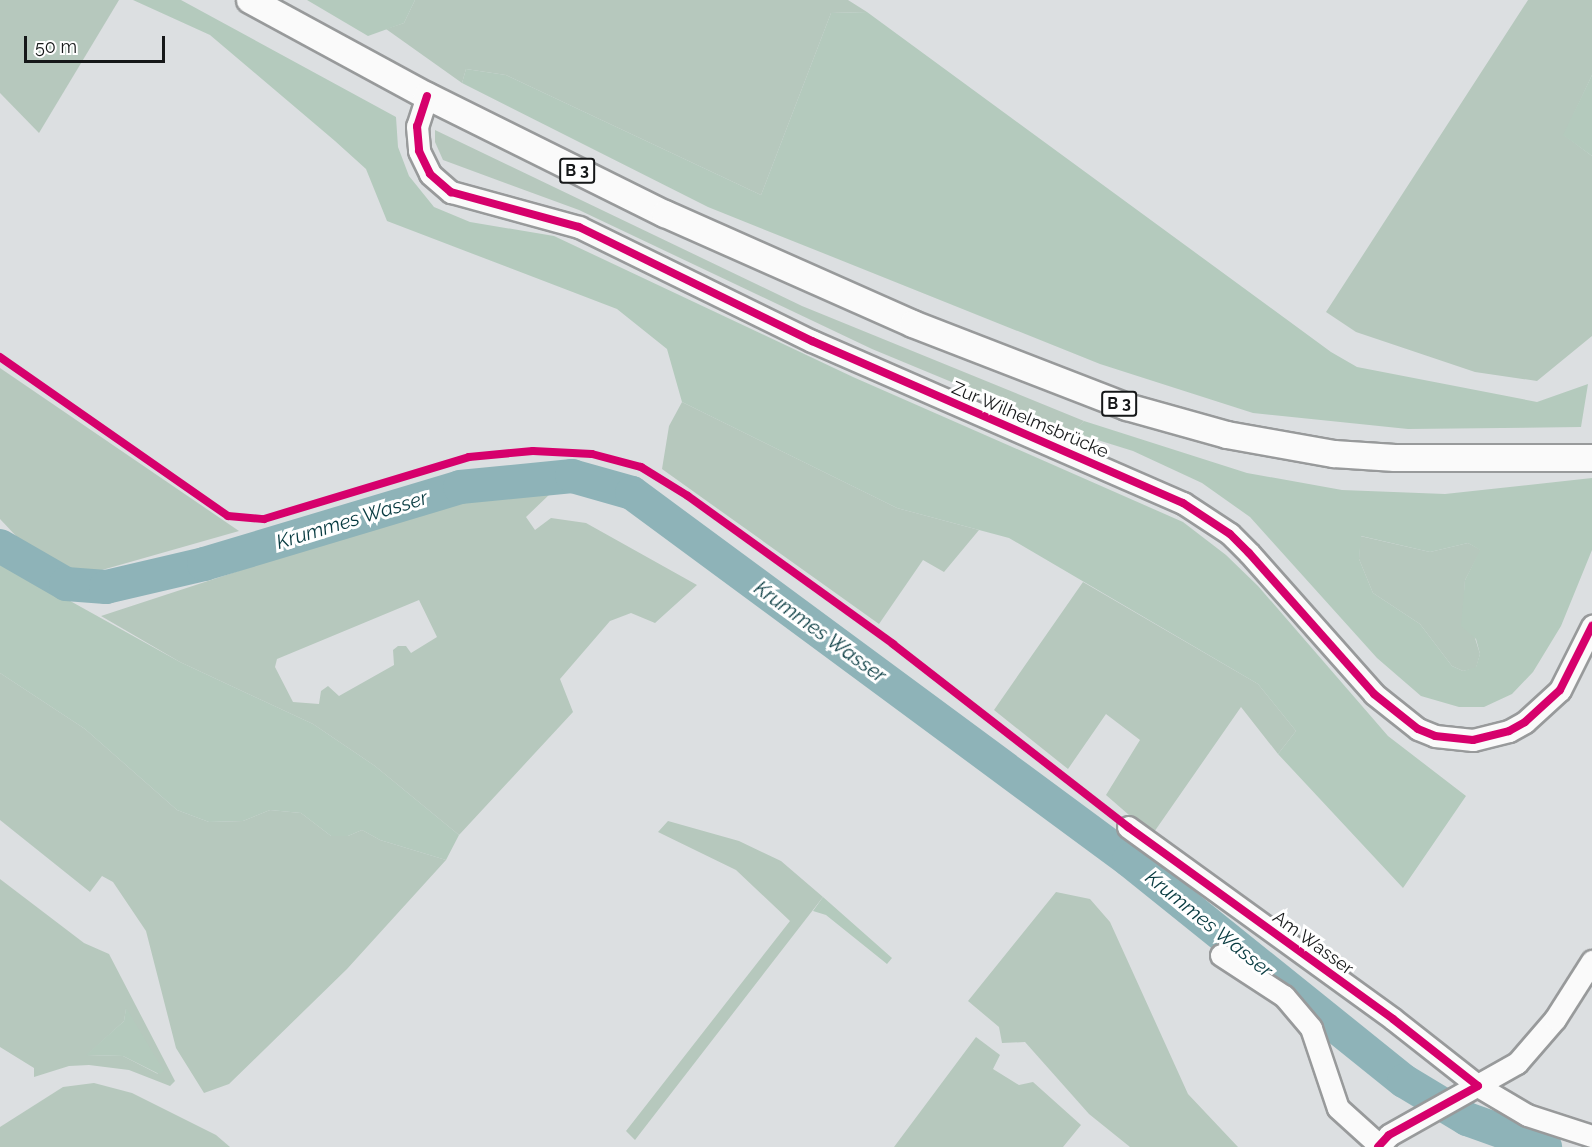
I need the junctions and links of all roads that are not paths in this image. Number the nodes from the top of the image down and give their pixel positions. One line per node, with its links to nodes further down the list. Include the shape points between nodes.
1 (250, 0): 2 (main road, B 3)
2 (428, 96): 3 (main road, B 3, via 665,214 913,324 1127,407 1227,435 1334,454 1430,459); 4 (street, Zur Wilhelmsbrücke, via 417,126 419,151 430,174 452,192 579,227 812,341 1183,503 1230,534 1374,694 1418,729 1435,736 1473,740 1500,734 1525,722 1560,690)
3 (1592, 458)
4 (1592, 626)
5 (1128, 827): 8 (street, Am Wasser, via 1393,1019)
6 (1221, 955): 10 (street, via 1284,996 1311,1028 1338,1108)
7 (1592, 961): 8 (street, via 1556,1019 1517,1063)
8 (1478, 1086): 9 (street, Am Wasser, via 1527,1115); 10 (street, via 1452,1098)
9 (1592, 1136)
10 (1378, 1146)

